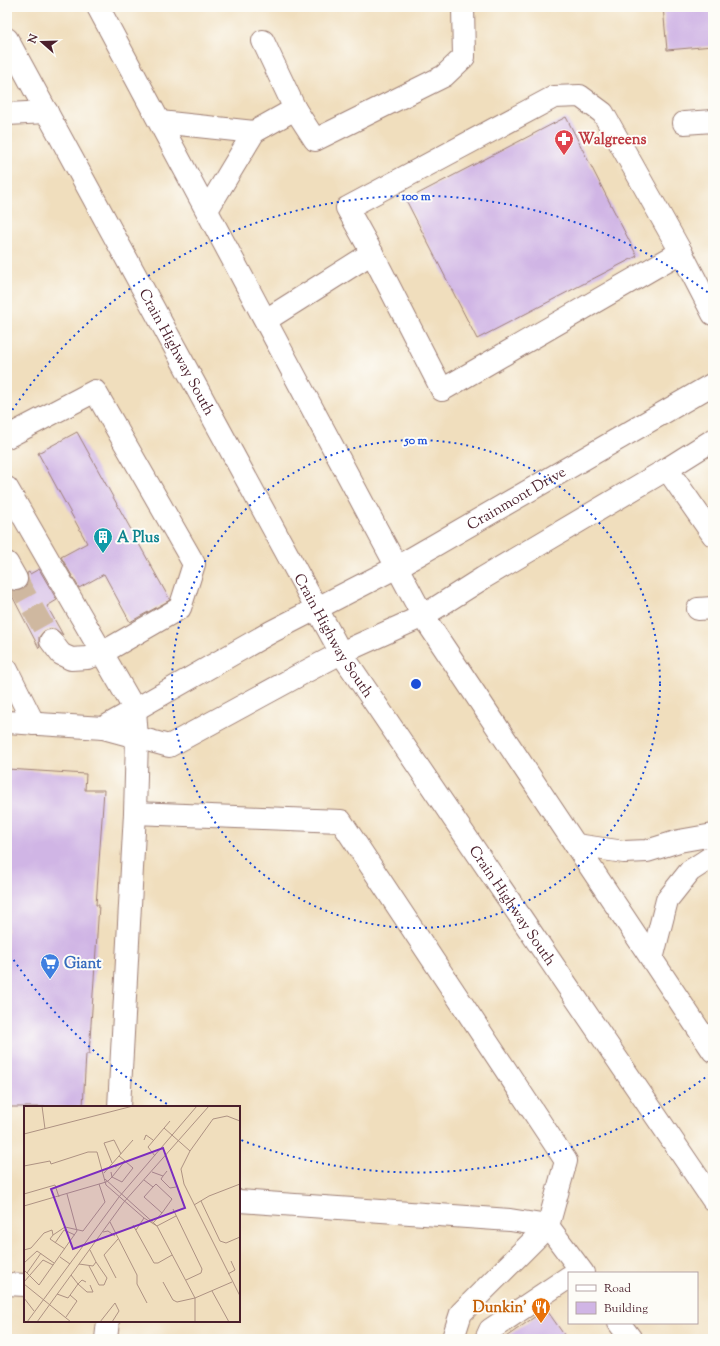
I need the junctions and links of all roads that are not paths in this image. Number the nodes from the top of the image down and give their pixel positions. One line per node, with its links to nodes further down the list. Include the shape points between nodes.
1 (98, 7): 9 (main road)
2 (463, 7): 5 (main road, via 464,57 444,76 315,140)
3 (7, 39): 6 (main road, Crain Highway South)
4 (263, 41): 5 (main road)
5 (295, 108): 11 (main road)
6 (47, 112): 7 (main road); 24 (main road, Crain Highway South)
7 (7, 114)
8 (713, 121): 10 (main road)
9 (160, 122): 11 (main road); 12 (main road)
10 (684, 123)
11 (254, 132): 12 (main road)
12 (207, 210): 16 (main road)
13 (681, 252): 14 (main road, via 442,390); 14 (main road, via 603,113 580,96 554,97 347,208); 15 (main road)
14 (372, 253): 16 (main road)
15 (713, 314)
16 (266, 320): 23 (main road)
17 (713, 384): 23 (main road, Crainmont Drive)
18 (7, 437): 27 (main road, via 95,391 194,564 180,608)
19 (713, 440): 20 (main road)
20 (667, 469): 22 (main road); 25 (main road)
21 (7, 488): 27 (main road)
22 (713, 535)
23 (397, 567): 24 (main road, Crainmont Drive); 25 (main road)
24 (318, 608): 28 (main road, Crain Highway South); 30 (main road, Crainmont Drive)
25 (423, 616): 28 (main road); 37 (main road)
26 (51, 641): 27 (main road, via 61,654 71,659 87,658)
27 (102, 653): 30 (main road)
28 (341, 653): 34 (main road, via 169,746); 43 (main road, Crain Highway South)
29 (7, 670): 32 (main road)
30 (135, 710): 33 (main road, Crainmont Drive); 34 (main road)
31 (7, 722): 32 (main road)
32 (34, 724): 33 (main road)
33 (103, 728): 34 (main road)
34 (137, 738): 35 (main road)
35 (135, 813): 41 (main road); 44 (main road, via 341,821 566,1161)
36 (713, 835): 37 (main road, via 679,841 647,851 624,852)
37 (576, 845): 39 (main road)
38 (713, 856): 39 (main road, via 690,871 667,900)
39 (652, 959): 40 (main road)
40 (713, 1051)
41 (120, 1106)
42 (240, 1200): 44 (main road, via 510,1220)
43 (713, 1200)
44 (548, 1226): 45 (main road); 52 (main road, via 461,1313)
45 (576, 1272)
46 (568, 1279): 53 (main road, via 490,1330)
47 (7, 1284): 48 (main road)
48 (24, 1285)
49 (108, 1322): 51 (main road)
50 (620, 1324): 54 (main road)
51 (106, 1339)
52 (455, 1339)
53 (486, 1339)
54 (631, 1339)

